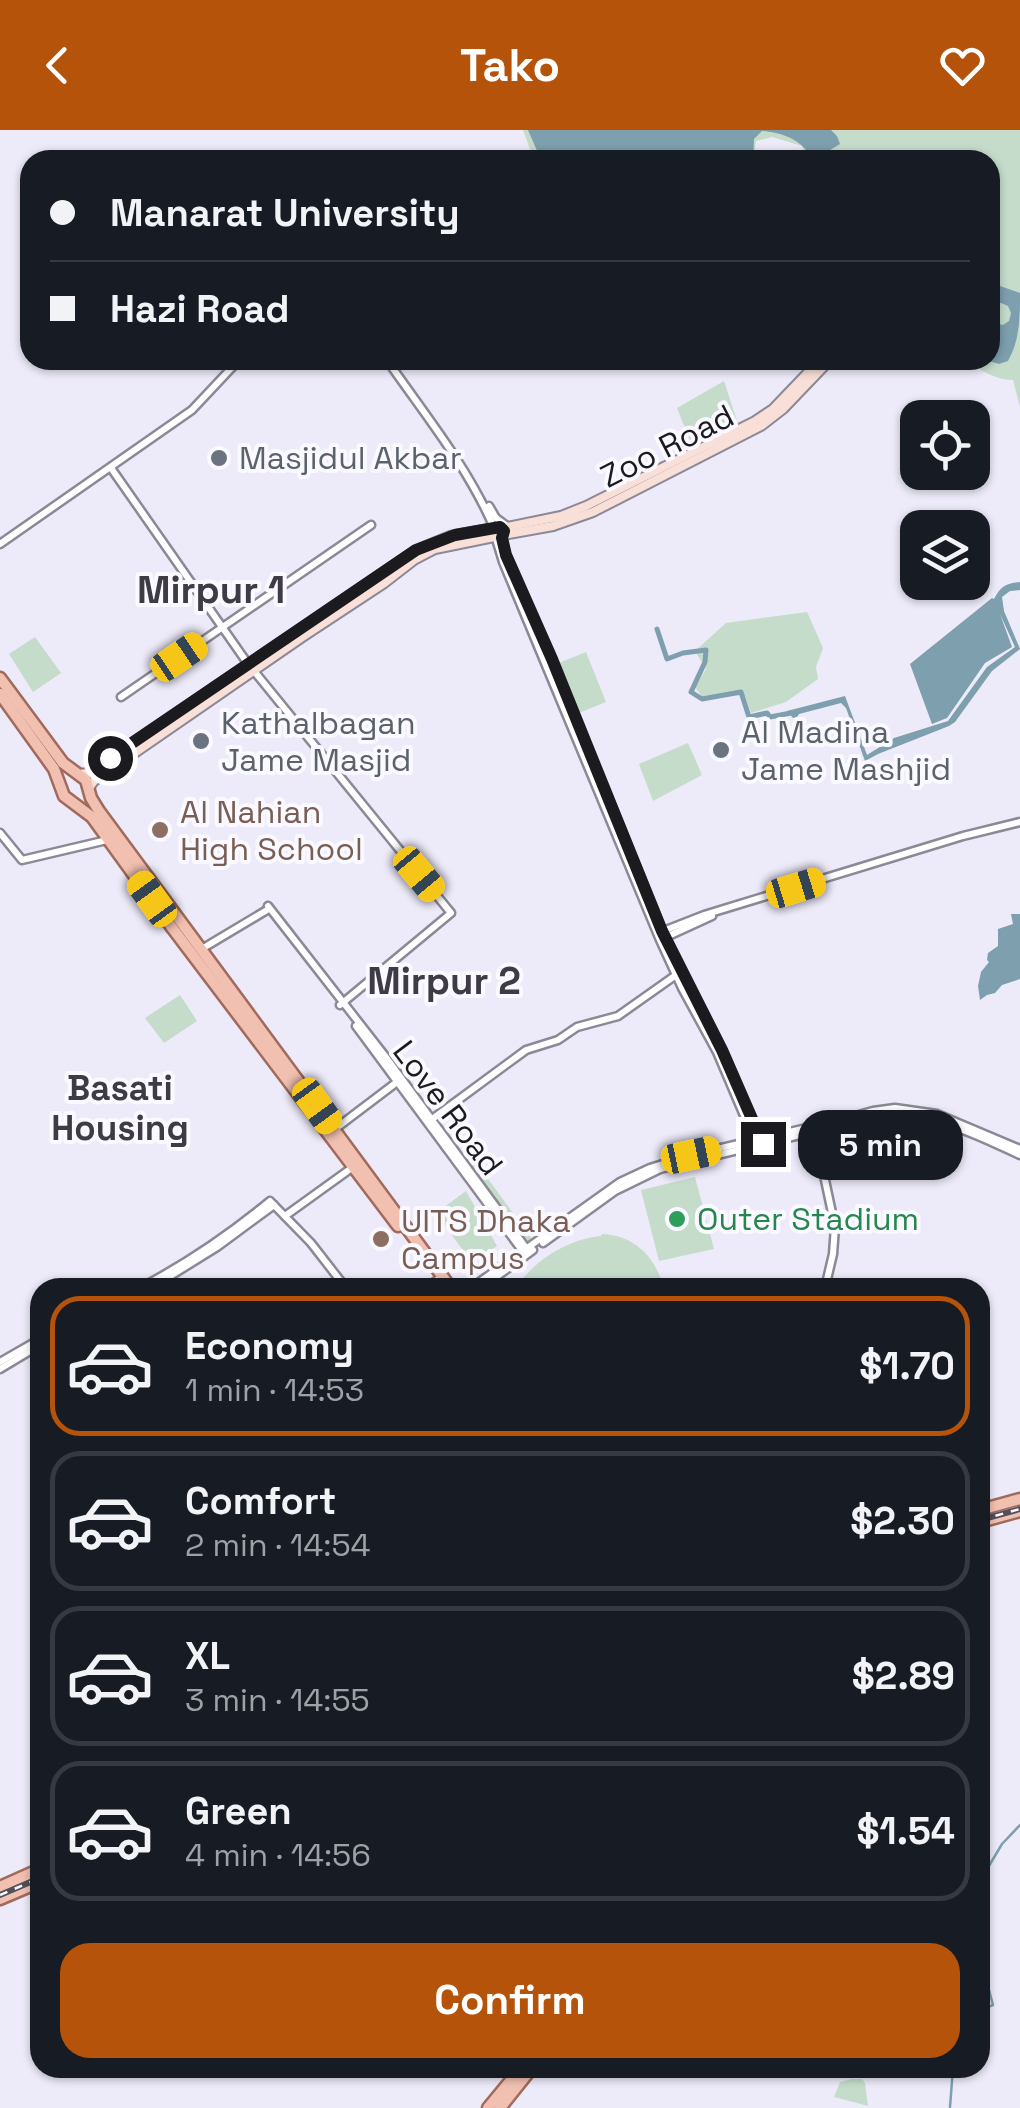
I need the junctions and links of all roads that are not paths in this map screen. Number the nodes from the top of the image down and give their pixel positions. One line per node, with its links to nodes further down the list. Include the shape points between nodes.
1 (230, 370): 4 (street, via 196,407)
2 (395, 370): 5 (street)
3 (814, 370): 7 (main road, Zoo Road, via 756,424 588,510)
4 (111, 468): 8 (street); 9 (street)
5 (481, 498): 7 (street); 7 (street, via 500,522)
6 (371, 525): 9 (street)
7 (500, 533): 10 (street, via 503,562); 11 (main road, Zoo Road, via 422,546)
8 (0, 544)
9 (222, 628): 11 (street); 14 (street)
10 (549, 660): 22 (street); 22 (street)
11 (251, 668): 15 (main road, Zoo Road, via 88,773); 17 (main road, Zoo Road, via 94,782); 25 (street, via 451,913)
12 (0, 678): 15 (main road)
13 (0, 694): 16 (main road)
14 (121, 697)
15 (73, 771): 16 (main road, via 61,774); 17 (main road)
16 (58, 784): 18 (main road)
17 (90, 793): 18 (main road); 23 (main road)
18 (78, 806): 21 (main road)
19 (1020, 822): 22 (street)
20 (0, 833): 21 (street, via 22,860)
21 (108, 840): 26 (main road)
22 (661, 935): 24 (street)
23 (200, 950): 25 (street, Love Road, via 269,909); 26 (main road)
24 (680, 976): 29 (street, via 618,1016 526,1050); 32 (street)
25 (341, 1004): 27 (street, Love Road)
26 (244, 1016): 28 (main road)
27 (399, 1081): 29 (street, Love Road); 30 (street); 34 (street, Love Road)
28 (314, 1109): 30 (main road); 35 (main road)
29 (431, 1120): 34 (street, Love Road)
30 (334, 1130): 38 (main road)
31 (814, 1133): 32 (street); 33 (street, via 881,1117 923,1118); 47 (street, via 835,1227)
32 (759, 1143): 33 (street, via 895,1108 937,1114); 39 (street, via 668,1161 612,1187)
33 (1020, 1152)
34 (462, 1165): 39 (street, Love Road)
35 (353, 1168): 37 (street); 38 (main road)
36 (272, 1203): 37 (street); 40 (street); 41 (street)
37 (285, 1216): 42 (street)
38 (420, 1252): 43 (main road); 44 (main road)
39 (526, 1252): 45 (street); 46 (street)
40 (158, 1278)
41 (166, 1278)
42 (339, 1278)
43 (433, 1278)
44 (442, 1278)
45 (487, 1278)
46 (494, 1278)
47 (827, 1278)
48 (30, 1348): 49 (street)
49 (0, 1365)
50 (1020, 1498): 51 (main road)
51 (990, 1507)
52 (1020, 1511): 53 (main road)
53 (990, 1519)
54 (30, 1874): 56 (main road)
55 (30, 1886): 57 (main road)
56 (0, 1888)
57 (0, 1899)
58 (513, 2078): 60 (main road)
59 (524, 2078): 61 (main road)
60 (488, 2108)
61 (500, 2108)

